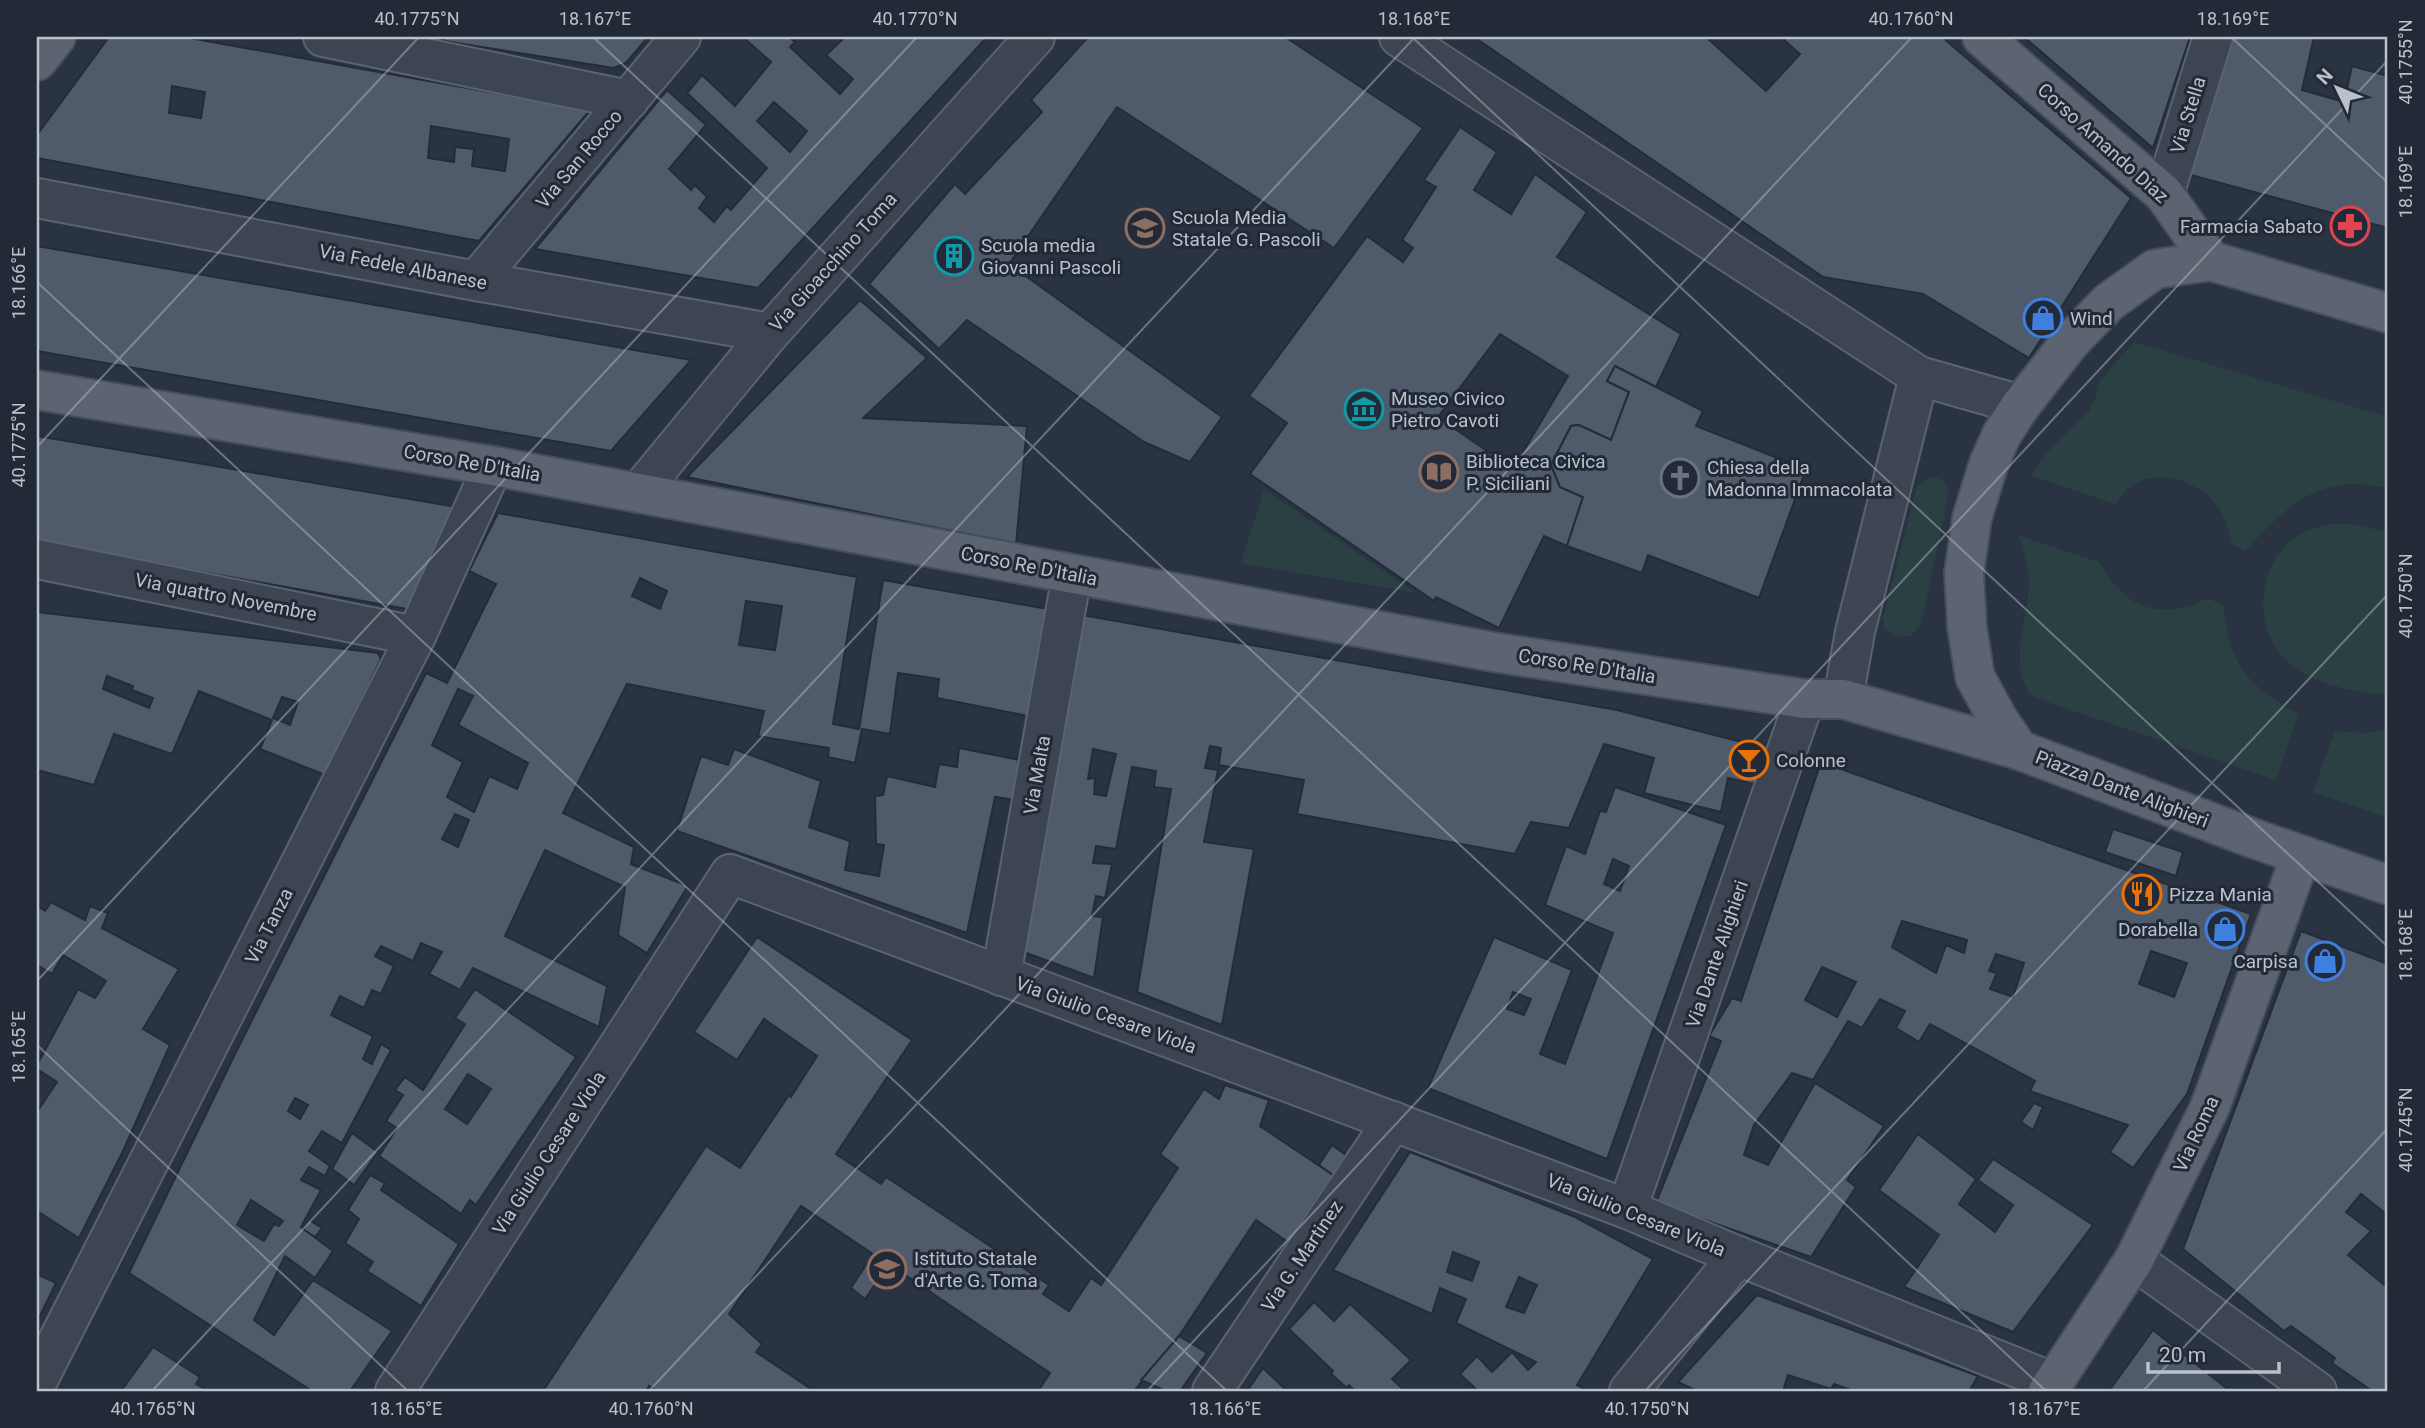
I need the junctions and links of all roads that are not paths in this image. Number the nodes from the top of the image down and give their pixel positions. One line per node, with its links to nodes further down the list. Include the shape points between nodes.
1 (56, 37): 8 (main road)
2 (323, 37): 9 (street)
3 (681, 37): 9 (street, Via San Rocco)
4 (1035, 37): 15 (street, Via Gioacchino Toma)
5 (1399, 37): 16 (street)
6 (1982, 37): 10 (main road, Corso Amando Diaz)
7 (2213, 37): 10 (street, Via Stella)
8 (37, 61)
9 (629, 100): 13 (street, Via San Rocco)
10 (2164, 194): 12 (main road, Corso Amando Diaz)
11 (37, 198): 13 (street, Via Fedele Albanese)
12 (2211, 261): 14 (main road, Piazza Dante Alighieri); 18 (main road, Piazza Dante Alighieri, via 2155,269 2109,302 2070,342)
13 (475, 281): 15 (street, Via Fedele Albanese)
14 (2388, 313)
15 (770, 333): 20 (street, Via Gioacchino Toma)
16 (1919, 376): 18 (street); 25 (street, via 1855,632)
17 (37, 390): 19 (main road, Corso Re D'Italia)
18 (2021, 405): 26 (main road, Piazza Dante Alighieri, via 1989,463 1972,518 1964,573 1975,677)
19 (494, 466): 20 (main road, Corso Re D'Italia); 23 (street, Via Tanza)
20 (638, 493): 22 (main road, Corso Re D'Italia)
21 (37, 559): 23 (street, Via quattro Novembre)
22 (1072, 574): 24 (main road, Corso Re D'Italia, via 1493,652); 29 (street, Via Malta)
23 (416, 635): 34 (street, Via Tanza)
24 (1805, 699): 25 (main road, Corso Re D'Italia); 31 (street, Via Dante Alighieri)
25 (1843, 699): 26 (main road, Corso Re D'Italia)
26 (2019, 750): 27 (main road, Piazza Dante Alighieri)
27 (2301, 855): 28 (main road, Piazza Dante Alighieri); 33 (main road, Via Roma, via 2210,1107)
28 (2388, 885)
29 (1001, 976): 30 (street, Via Giulio Cesare Viola); 36 (street, Via Giulio Cesare Viola, via 730,874)
30 (1393, 1122): 31 (street, Via Giulio Cesare Viola); 37 (street, Via G. Martinez)
31 (1627, 1209): 32 (street, Via Giulio Cesare Viola)
32 (1738, 1256): 35 (street, Via Giulio Cesare Viola); 38 (street)
33 (2134, 1260): 35 (main road, Via Roma); 39 (street)
34 (37, 1382)
35 (2051, 1387)
36 (395, 1391)
37 (1212, 1391)
38 (1629, 1391)
39 (2317, 1391)

